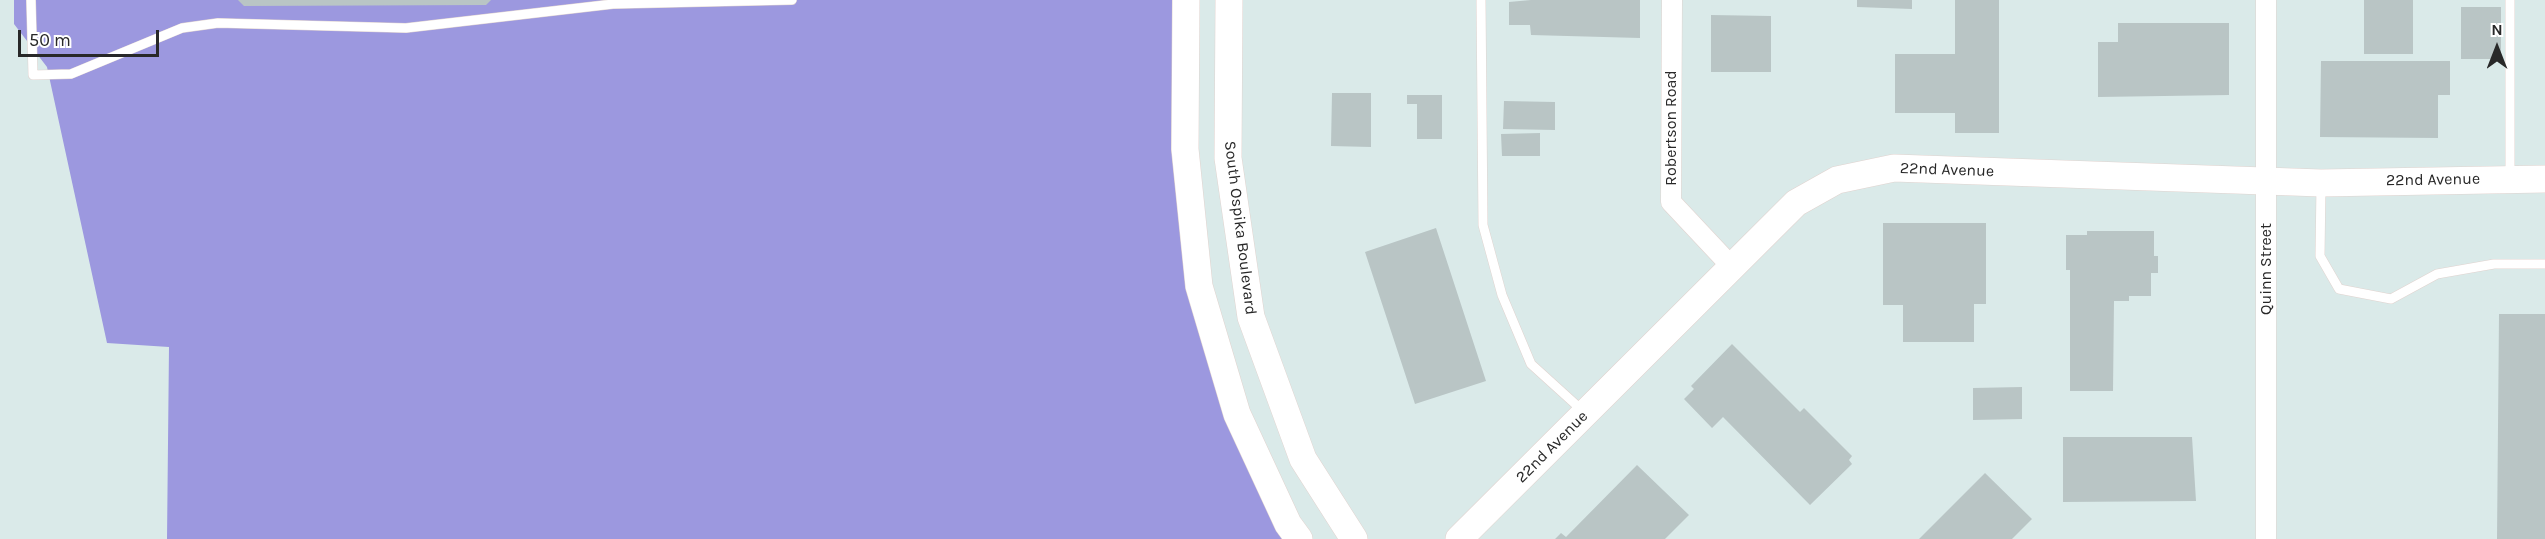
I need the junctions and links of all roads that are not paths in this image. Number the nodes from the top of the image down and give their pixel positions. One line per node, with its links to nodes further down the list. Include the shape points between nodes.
1 (31, 0): 9 (lane, via 33,75 71,74 182,28 218,23 406,28)
2 (792, 0): 9 (lane)
3 (1186, 0): 17 (street, via 1185,149 1200,286 1237,414 1288,524)
4 (1229, 0): 18 (street, South Ospika Boulevard, via 1228,158 1251,317 1303,459)
5 (1481, 0): 16 (lane, via 1483,225 1503,296 1531,363)
6 (1672, 0): 15 (street, Robertson Road, via 1671,202)
7 (2266, 0): 12 (street, Quinn Street)
8 (2510, 0): 10 (lane)
9 (613, 2)
10 (2510, 178): 11 (street, 22nd Avenue); 13 (street, 22nd Avenue)
11 (2545, 179)
12 (2266, 182): 13 (street, 22nd Avenue); 15 (street, 22nd Avenue, via 1894,168 1838,180 1796,202); 20 (street, Quinn Street)
13 (2321, 183): 14 (lane, via 2320,256 2339,289 2391,299 2437,274 2494,264)
14 (2545, 264)
15 (1732, 267): 16 (street, 22nd Avenue)
16 (1586, 413): 19 (street, 22nd Avenue)
17 (1299, 539)
18 (1354, 539)
19 (1460, 539)
20 (2266, 539)

